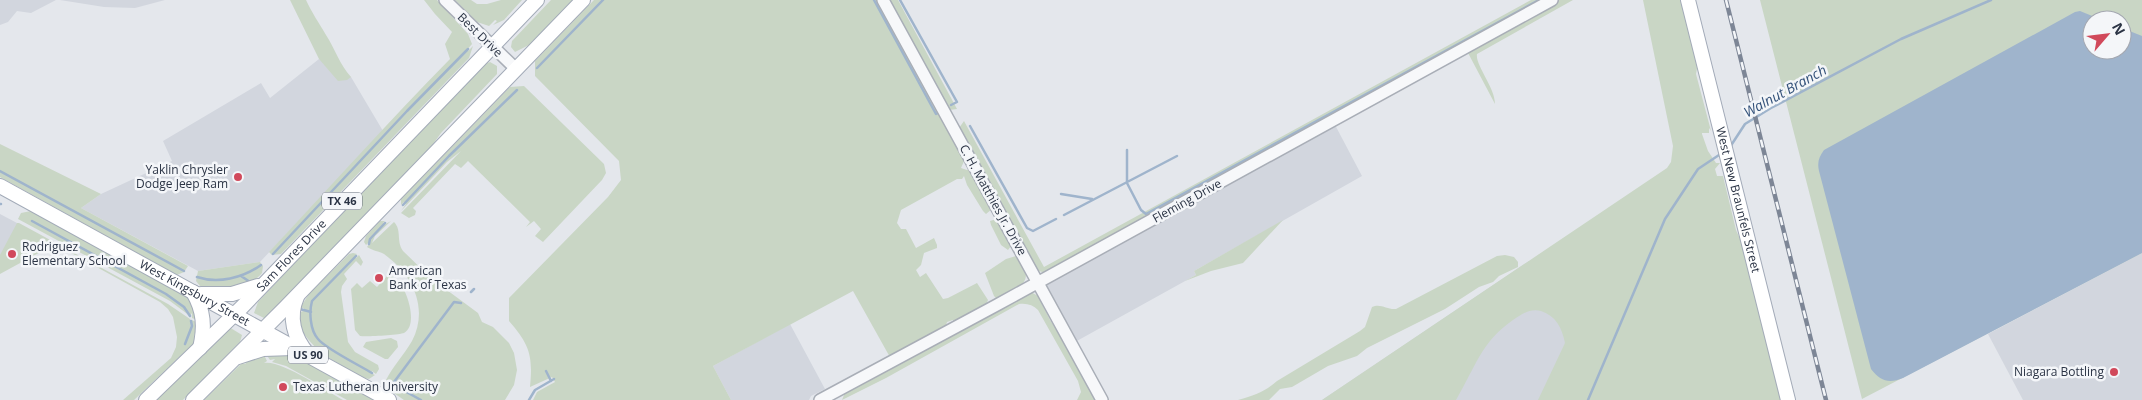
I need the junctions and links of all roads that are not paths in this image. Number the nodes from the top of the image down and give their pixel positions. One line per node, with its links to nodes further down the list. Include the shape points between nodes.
1 (445, 0): 7 (street, Best Drive)
2 (537, 0): 7 (main road, Sam Flores Drive / TX 46)
3 (583, 0): 8 (main road, TX 46)
4 (883, 0): 11 (street, C. H. Matthies Jr. Drive)
5 (1552, 0): 11 (street, Fleming Drive)
6 (1688, 0): 25 (main road, West New Braunfels Street)
7 (492, 47): 8 (street, Best Drive); 10 (main road, Sam Flores Drive / TX 46)
8 (516, 69): 13 (main road, TX 46)
9 (0, 186): 12 (main road, West Kingsbury Street / US 90)
10 (265, 282): 12 (main road, via 232,294); 14 (main road, Sam Flores Drive / TX 46)
11 (1038, 283): 23 (street, Fleming Drive); 24 (street, C. H. Matthies Jr. Drive)
12 (193, 292): 14 (main road, West Kingsbury Street / US 90); 16 (main road, via 204,316)
13 (299, 294): 15 (main road, TX 46); 18 (main road, via 292,310 293,324)
14 (234, 315): 15 (main road, West Kingsbury Street / US 90); 16 (main road, Sam Flores Drive / TX 46)
15 (262, 330): 17 (main road, West Kingsbury Street / US 90); 19 (main road, TX 46)
16 (200, 348): 20 (main road, Sam Flores Drive / TX 46)
17 (296, 349): 18 (main road, West Kingsbury Street / US 90); 19 (main road, via 263,349)
18 (310, 356): 22 (main road, West Kingsbury Street / US 90)
19 (233, 360): 21 (main road, TX 46)
20 (146, 400)
21 (193, 400)
22 (389, 400)
23 (820, 400)
24 (1102, 400)
25 (1788, 400)

